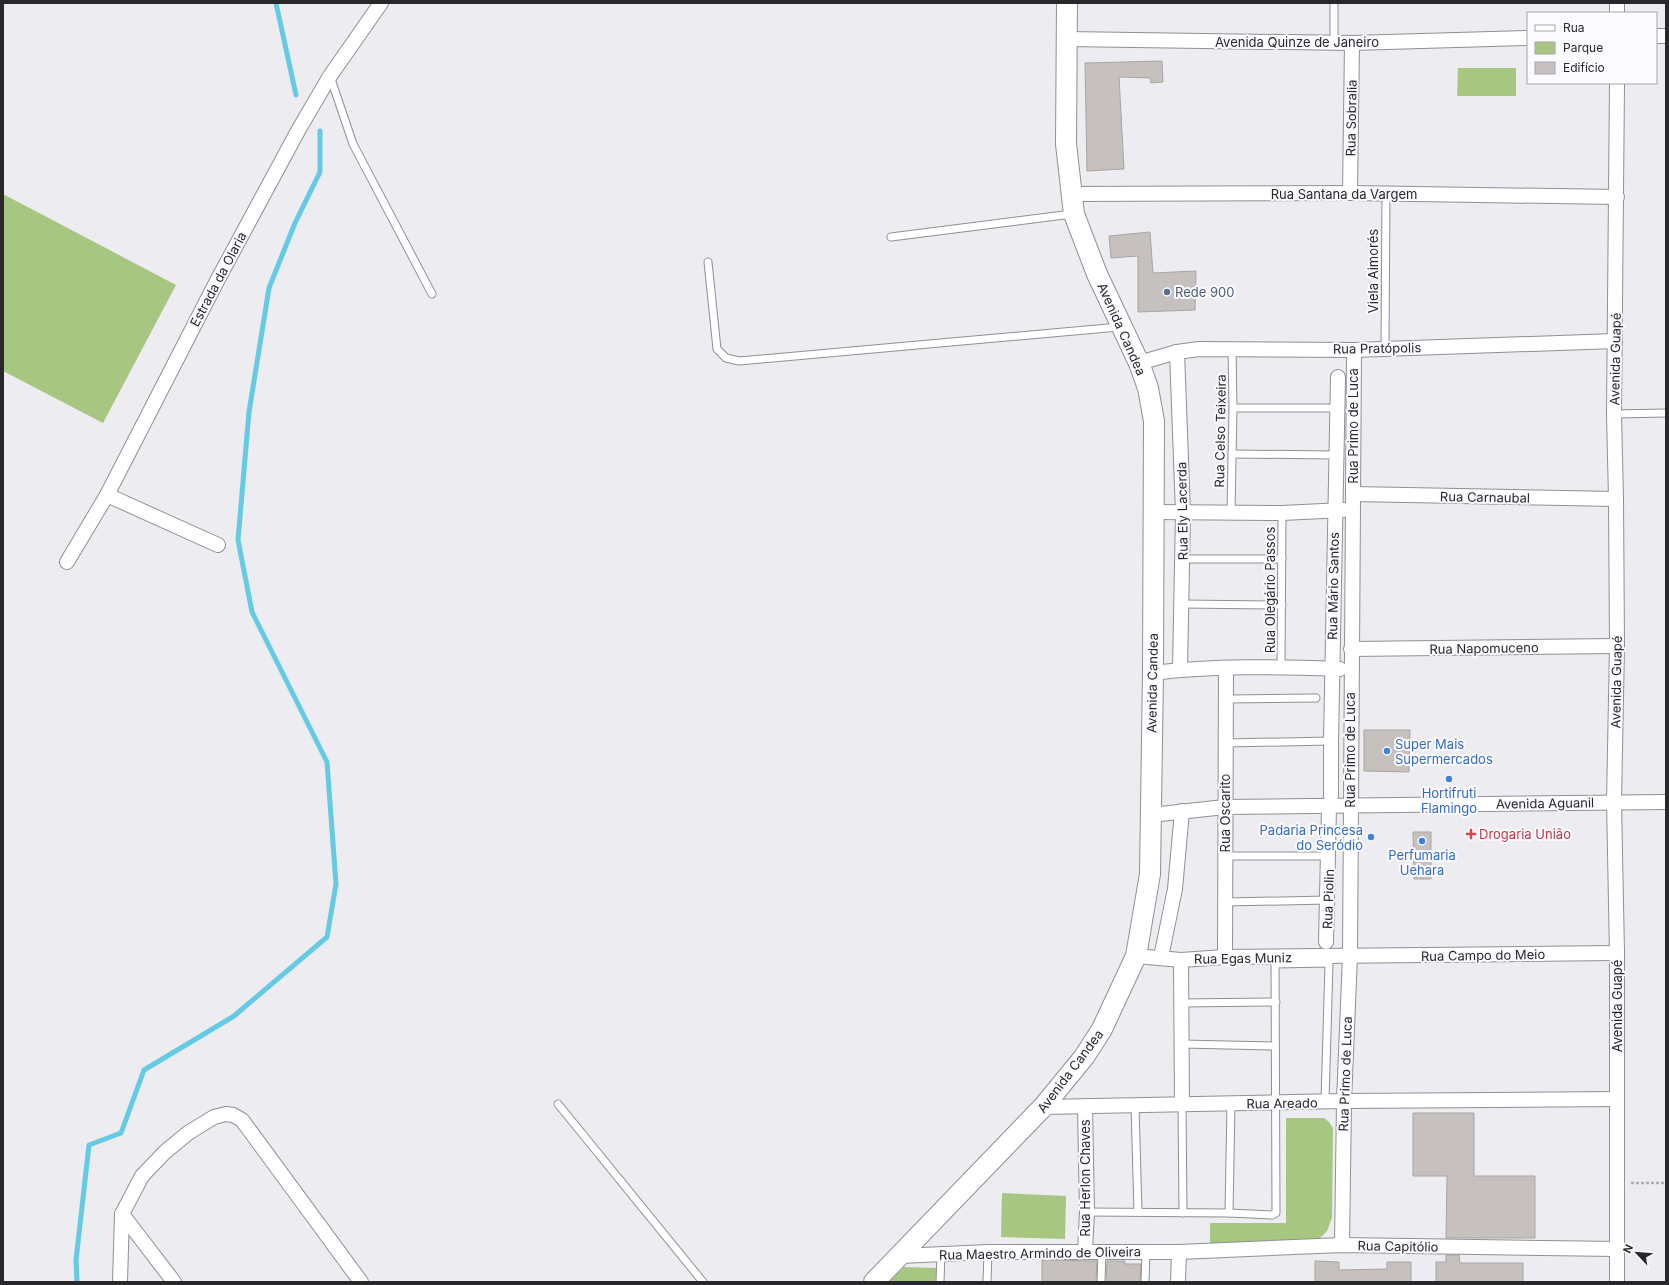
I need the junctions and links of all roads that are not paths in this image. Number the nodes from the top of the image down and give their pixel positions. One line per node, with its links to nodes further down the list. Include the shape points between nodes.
1 (381, 3): 8 (street, Estrada da Olaria)
2 (1067, 3): 5 (main road, Avenida Candea)
3 (1334, 3): 6 (lane)
4 (1527, 38): 7 (street, Avenida Quinze de Janeiro)
5 (1066, 39): 6 (street, Avenida Quinze de Janeiro); 11 (main road, Avenida Candea, via 1066,144)
6 (1334, 43): 7 (street, Avenida Quinze de Janeiro)
7 (1352, 43): 10 (street, Rua Sobralia)
8 (330, 76): 17 (lane, via 353,144); 33 (street, Estrada da Olaria, via 218,279)
9 (1617, 84): 13 (street, Avenida Guapé)
10 (1350, 193): 11 (street, Rua Santana da Vargem); 12 (street, Rua Santana da Vargem)
11 (1071, 194): 14 (main road, Avenida Candea)
12 (1386, 194): 13 (street, Rua Santana da Vargem); 21 (lane, Viela Aimorés)
13 (1617, 197): 19 (street, Avenida Guapé)
14 (1074, 214): 15 (lane); 18 (main road, Avenida Candea)
15 (891, 236)
16 (708, 262): 18 (lane, via 717,349 732,360)
17 (432, 294)
18 (1121, 326): 24 (main road, Avenida Candea)
19 (1615, 341): 21 (street, Rua Pratópolis); 29 (street, Avenida Guapé)
20 (1232, 349): 22 (street, Rua Pratópolis); 23 (street, Rua Pratópolis, via 1194,349); 26 (lane, Rua Celso Teixeira)
21 (1385, 349): 22 (street, Rua Pratópolis)
22 (1354, 350): 32 (street, Rua Primo de Luca)
23 (1177, 352): 24 (street, Rua Pratópolis); 38 (street, Rua Ely Lacerda)
24 (1139, 363): 37 (main road, Avenida Candea, via 1148,388 1154,421)
25 (1338, 377): 27 (street, Rua Mário Santos)
26 (1233, 408): 27 (lane); 30 (lane, Rua Celso Teixeira)
27 (1337, 408): 31 (street, Rua Mário Santos)
28 (1666, 413): 29 (lane)
29 (1614, 414): 34 (street, Avenida Guapé)
30 (1232, 454): 31 (lane); 39 (lane, Rua Celso Teixeira)
31 (1336, 455): 35 (street, Rua Mário Santos)
32 (1353, 494): 34 (street, Rua Carnaubal); 36 (street, Rua Primo de Luca)
33 (107, 495): 41 (street); 44 (street, Estrada da Olaria)
34 (1616, 499): 47 (street, Avenida Guapé)
35 (1335, 510): 36 (street); 40 (street); 52 (street, Rua Mário Santos)
36 (1352, 510): 48 (street, Rua Primo de Luca)
37 (1153, 512): 38 (street); 54 (main road, Avenida Candea)
38 (1183, 513): 39 (street); 42 (street, Rua Ely Lacerda)
39 (1231, 513): 40 (street)
40 (1282, 513): 43 (lane, Rua Olegário Passos)
41 (218, 545)
42 (1182, 559): 43 (lane); 45 (street, Rua Ely Lacerda)
43 (1282, 559): 46 (lane, Rua Olegário Passos)
44 (68, 562)
45 (1182, 604): 46 (lane); 50 (street, Rua Ely Lacerda)
46 (1282, 605): 49 (lane, Rua Olegário Passos)
47 (1617, 646): 48 (street, Rua Napomuceno); 60 (street, Avenida Guapé)
48 (1351, 649): 53 (street, Rua Primo de Luca)
49 (1281, 668): 51 (street); 52 (street)
50 (1180, 669): 51 (street); 54 (street)
51 (1226, 669): 56 (street, Rua Oscarito)
52 (1332, 669): 53 (street); 57 (street, Rua Mário Santos)
53 (1350, 670): 63 (street, Rua Primo de Luca)
54 (1153, 673): 65 (main road, Avenida Candea)
55 (1316, 698): 56 (lane)
56 (1226, 699): 58 (street, Rua Oscarito)
57 (1331, 741): 58 (lane); 59 (street, Rua Mário Santos)
58 (1226, 743): 62 (street, Rua Oscarito)
59 (1330, 802): 62 (street, Avenida Aguanil); 63 (street, Avenida Aguanil); 67 (street, Rua Piolin)
60 (1614, 802): 61 (street, Avenida Aguanil); 63 (street, Avenida Aguanil); 71 (street, Avenida Guapé)
61 (1666, 802)
62 (1225, 807): 64 (street, Avenida Aguanil); 66 (street, Rua Oscarito)
63 (1350, 807): 73 (street, Rua Primo de Luca)
64 (1182, 811): 65 (street, Avenida Aguanil); 74 (street, via 1175,889)
65 (1151, 815): 72 (main road, Avenida Candea, via 1150,874)
66 (1225, 856): 67 (lane); 69 (street, Rua Oscarito)
67 (1329, 856): 68 (street, Rua Piolin)
68 (1328, 900): 69 (lane); 70 (street, Rua Piolin)
69 (1225, 902): 75 (street, Rua Oscarito)
70 (1326, 942)
71 (1617, 953): 73 (street, Rua Campo do Meio); 82 (street, Avenida Guapé)
72 (1136, 956): 74 (street, Rua Egas Muniz); 91 (main road, Avenida Candea, via 1102,1029 1084,1057)
73 (1350, 956): 77 (street, Rua Egas Muniz); 83 (street, Rua Primo de Luca)
74 (1160, 957): 76 (street, Rua Egas Muniz)
75 (1225, 957): 76 (street, Rua Egas Muniz); 77 (street, Rua Egas Muniz)
76 (1181, 960): 79 (street)
77 (1275, 961): 78 (lane); 85 (lane, Rua Egas Muniz, via 1329,963)
78 (1276, 1002): 79 (lane); 81 (lane)
79 (1181, 1003): 80 (street)
80 (1182, 1044): 81 (lane); 87 (street)
81 (1275, 1046): 84 (lane)
82 (1617, 1099): 83 (street, Rua Areado); 98 (street, Avenida Guapé)
83 (1344, 1101): 85 (street, Rua Areado); 97 (street, Rua Primo de Luca)
84 (1276, 1102): 85 (street, Rua Areado); 88 (street, Rua Areado); 95 (lane, via 1276,1213 1272,1216)
85 (1325, 1102)
86 (558, 1104): 109 (lane)
87 (1182, 1104): 88 (street, Rua Areado); 89 (street, Rua Areado); 94 (lane)
88 (1231, 1104): 95 (lane)
89 (1135, 1105): 90 (street, Rua Areado); 93 (lane)
90 (1085, 1106): 91 (street, Rua Areado); 92 (street, Rua Herlon Chaves)
91 (1043, 1108): 105 (main road, Avenida Candea)
92 (1087, 1212): 93 (lane); 99 (street, Rua Herlon Chaves)
93 (1138, 1212): 94 (lane)
94 (1183, 1212): 95 (lane)
95 (1228, 1213)
96 (122, 1214): 106 (street); 107 (street); 108 (street, via 142,1176 165,1152 214,1117 233,1115 242,1120 250,1130)
97 (1342, 1245): 98 (street, Rua Capitólio); 103 (street, Rua Capitólio)
98 (1617, 1249): 116 (street, Avenida Guapé)
99 (1085, 1251): 100 (street, Rua Maestro Armindo de Oliveira); 101 (street, Rua Maestro Armindo de Oliveira)
100 (1102, 1251): 102 (street, Rua Maestro Armindo de Oliveira); 113 (lane)
101 (988, 1252): 104 (street, Rua Maestro Armindo de Oliveira); 112 (lane)
102 (1146, 1252): 103 (street, Rua Maestro Armindo de Oliveira); 114 (lane)
103 (1179, 1252): 115 (street)
104 (941, 1254): 105 (street, Rua Maestro Armindo de Oliveira); 111 (lane)
105 (900, 1256): 110 (main road, Avenida Candea)
106 (120, 1282)
107 (174, 1282)
108 (360, 1282)
109 (703, 1282)
110 (874, 1282)
111 (940, 1282)
112 (987, 1282)
113 (1101, 1282)
114 (1145, 1282)
115 (1178, 1282)
116 (1617, 1282)

